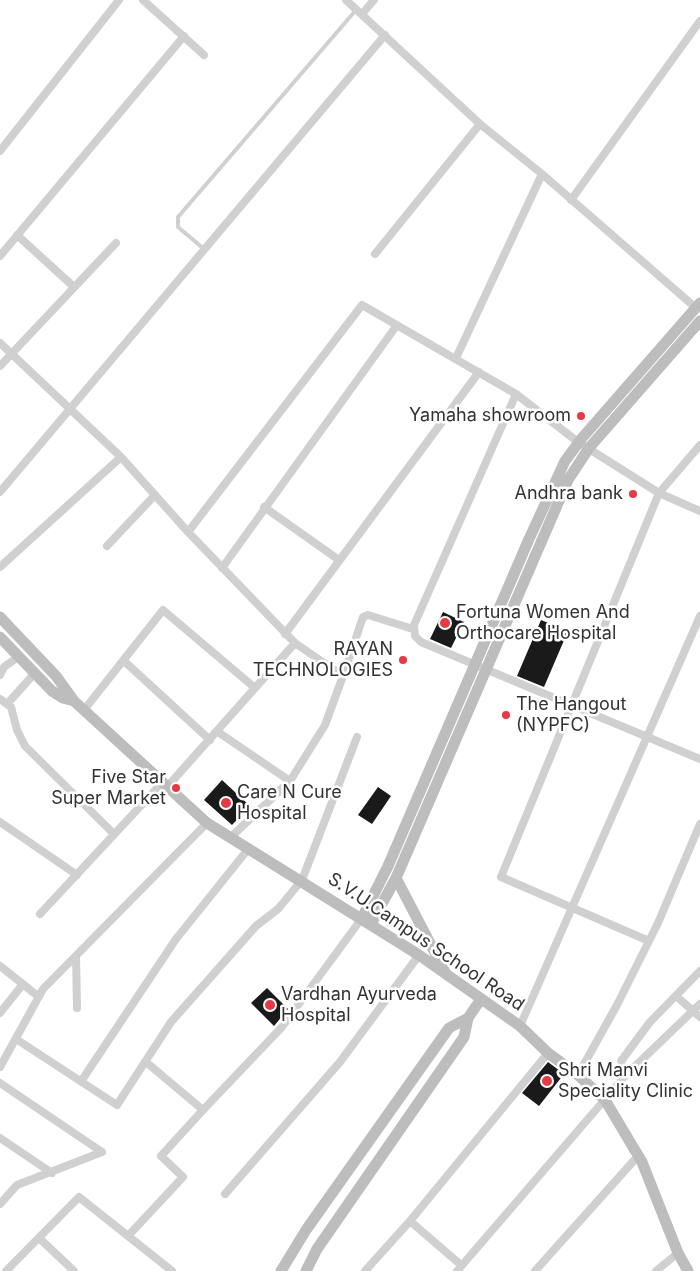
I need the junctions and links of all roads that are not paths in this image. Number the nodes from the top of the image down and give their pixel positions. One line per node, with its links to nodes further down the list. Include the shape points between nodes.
1 (119, 0): 11 (street)
2 (143, 0): 8 (street)
3 (346, 0): 5 (street)
4 (374, 0): 5 (street)
5 (359, 12): 7 (street); 16 (lane, via 178,218 178,227)
6 (699, 25): 13 (street)
7 (385, 35): 10 (street); 16 (street)
8 (184, 36): 9 (street); 14 (street)
9 (204, 55)
10 (480, 124): 12 (street); 17 (street)
11 (0, 152)
12 (542, 174): 13 (street); 25 (street)
13 (571, 200): 20 (street)
14 (17, 235): 18 (street); 19 (street)
15 (116, 243): 19 (street)
16 (204, 249): 29 (street)
17 (375, 254)
18 (0, 256)
19 (74, 287): 24 (street)
20 (698, 305): 30 (street)
21 (700, 322): 32 (street)
22 (397, 324): 25 (street); 37 (street); 39 (street, via 362,305)
23 (0, 343): 24 (street)
24 (11, 353): 26 (street); 29 (street)
25 (456, 358): 27 (street)
26 (0, 366)
27 (479, 372): 28 (street); 41 (street)
28 (516, 394): 30 (street); 46 (street)
29 (70, 408): 33 (street); 34 (street)
30 (578, 442): 32 (street); 52 (street, via 554,482)
31 (700, 445): 35 (street)
32 (589, 448): 35 (street); 52 (street, via 568,480)
33 (121, 457): 36 (street); 42 (street)
34 (0, 492)
35 (660, 493): 38 (street); 60 (street)
36 (155, 495): 39 (street); 40 (street)
37 (264, 507): 41 (street); 43 (street)
38 (700, 511)
39 (188, 532): 43 (street)
40 (107, 546)
41 (339, 560): 47 (street)
42 (0, 567)
43 (222, 568): 47 (street)
44 (700, 616): 63 (street)
45 (0, 617): 58 (street, S.V.U.Campus School Road, via 56,676)
46 (413, 629): 52 (street, via 421,642); 55 (street, via 368,615 363,617)
47 (285, 634): 49 (street)
48 (0, 637): 50 (street, S.V.U.Campus School Road)
49 (295, 643): 55 (street); 56 (street)
50 (18, 657): 53 (street, S.V.U.Campus School Road); 54 (street, via 4,667)
51 (124, 661): 56 (street, via 163,610); 61 (street); 65 (street)
52 (480, 666): 60 (street); 76 (street); 80 (street, via 388,866)
53 (34, 674): 58 (street, S.V.U.Campus School Road, via 52,691); 59 (street)
54 (0, 675)
55 (342, 676): 67 (street, via 324,725)
56 (255, 688): 62 (street)
57 (0, 700): 59 (street)
58 (74, 701): 61 (street, S.V.U.Campus School Road)
59 (8, 703): 72 (street, via 25,746)
60 (573, 704): 63 (street); 78 (street, via 501,877)
61 (84, 710): 68 (street, S.V.U.Campus School Road)
62 (218, 732): 65 (street); 67 (street)
63 (647, 736): 66 (street); 78 (street)
64 (357, 737): 77 (street)
65 (210, 740): 68 (street)
66 (700, 759)
67 (290, 781): 73 (street)
68 (164, 785): 70 (street, S.V.U.Campus School Road); 72 (street)
69 (0, 822): 75 (street)
70 (207, 823): 73 (street, S.V.U.Campus School Road); 83 (street)
71 (700, 824): 81 (street)
72 (114, 834): 75 (street)
73 (231, 837): 74 (street, S.V.U.Campus School Road)
74 (249, 848): 77 (street, S.V.U.Campus School Road); 104 (street, via 176,939)
75 (76, 875): 79 (street)
76 (396, 878): 80 (street); 86 (street)
77 (302, 880): 80 (street, S.V.U.Campus School Road); 100 (street, via 278,908 256,926 171,1022)
78 (571, 907): 81 (street); 97 (street)
79 (40, 914)
80 (367, 921): 82 (street, S.V.U.Campus School Road); 107 (street, via 282,1027)
81 (649, 941): 102 (street)
82 (419, 955): 86 (street, S.V.U.Campus School Road); 111 (street, via 340,1062)
83 (76, 956): 89 (street); 92 (street)
84 (0, 966): 87 (street)
85 (700, 972): 88 (street)
86 (447, 975): 90 (street, S.V.U.Campus School Road)
87 (23, 984): 89 (street); 94 (street)
88 (676, 996): 93 (street); 103 (street, via 650,1022 621,1061)
89 (39, 997): 98 (street)
90 (481, 999): 96 (street); 97 (street, S.V.U.Campus School Road)
91 (700, 1004): 93 (street)
92 (77, 1008)
93 (693, 1011): 95 (street); 103 (street)
94 (0, 1013)
95 (700, 1017)
96 (468, 1018): 121 (street, via 449,1028 306,1230); 122 (street, via 464,1037 317,1249)
97 (520, 1026): 99 (street, S.V.U.Campus School Road)
98 (16, 1039): 101 (street); 104 (street)
99 (548, 1053): 102 (street, S.V.U.Campus School Road); 113 (street)
100 (146, 1062): 104 (street, via 117,1106); 107 (street)
101 (0, 1067)
102 (578, 1075): 106 (street, S.V.U.Campus School Road)
103 (625, 1076): 106 (street)
104 (82, 1080)
105 (0, 1082): 110 (street, via 102,1152)
106 (605, 1100): 109 (street, S.V.U.Campus School Road); 117 (street)
107 (203, 1110): 114 (street, via 161,1156 183,1177)
108 (0, 1138): 110 (street)
109 (638, 1156): 116 (street, S.V.U.Campus School Road); 124 (street)
110 (52, 1173): 112 (street, via 17,1185)
111 (225, 1194)
112 (0, 1204)
113 (410, 1220): 117 (street); 123 (street)
114 (128, 1236): 115 (street, via 79,1197); 120 (street)
115 (38, 1238): 118 (street); 119 (street)
116 (678, 1254): 125 (street); 126 (street, S.V.U.Campus School Road)
117 (459, 1268)
118 (6, 1271)
119 (74, 1271)
120 (172, 1271)
121 (281, 1271)
122 (306, 1271)
123 (364, 1271)
124 (535, 1271)
125 (656, 1271)
126 (688, 1271)

